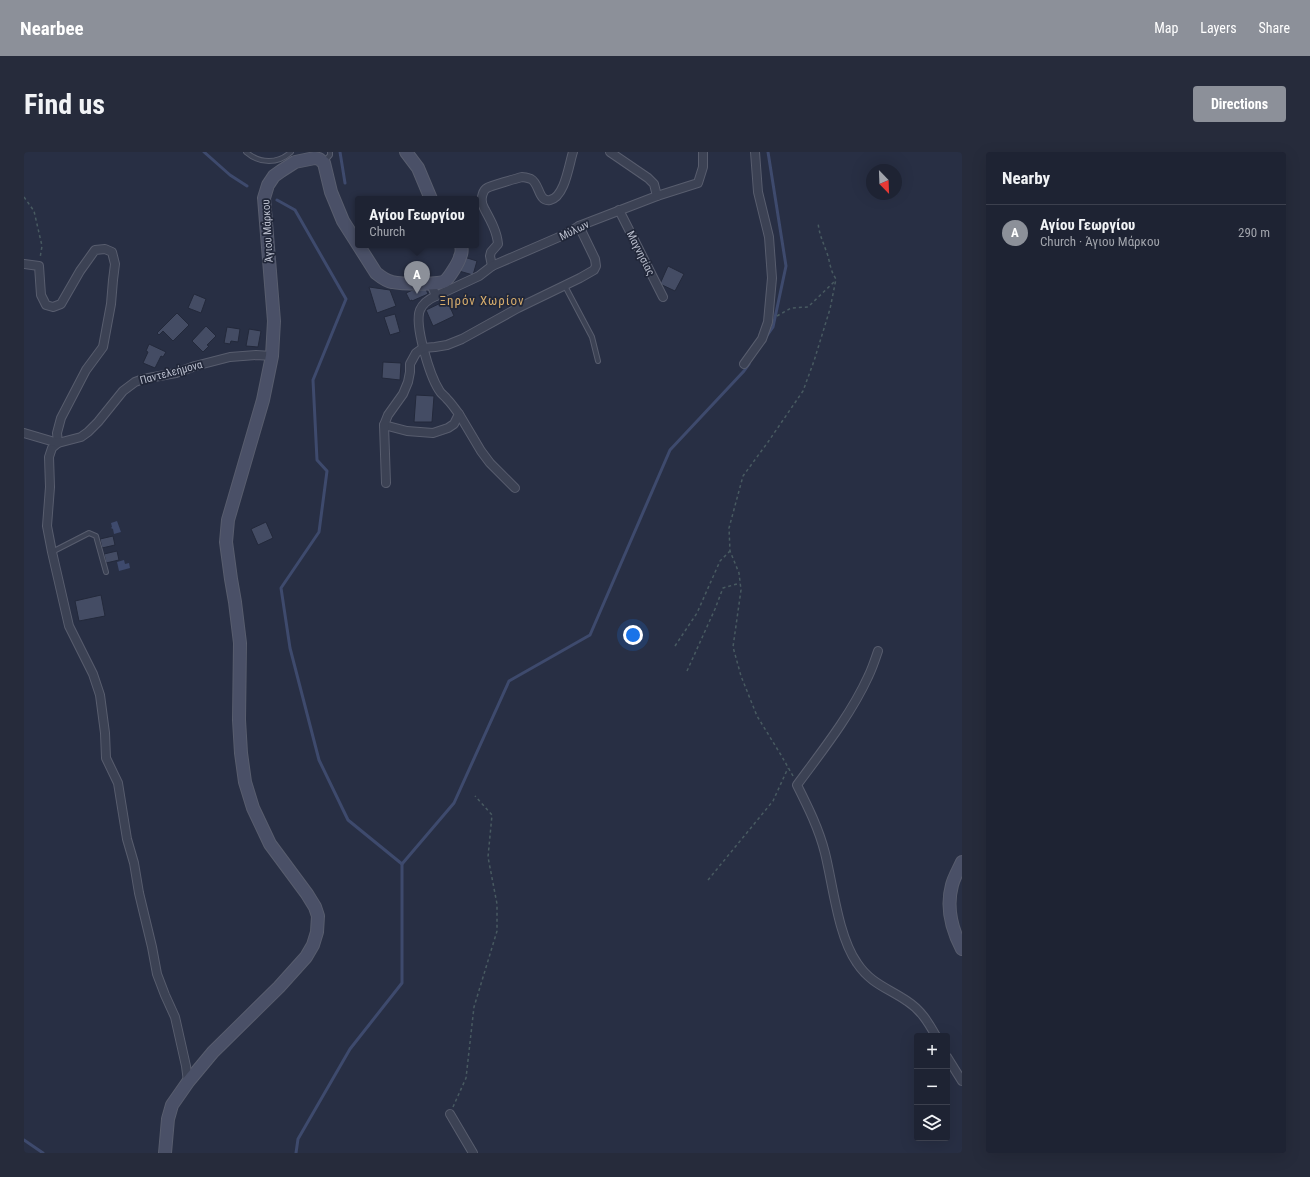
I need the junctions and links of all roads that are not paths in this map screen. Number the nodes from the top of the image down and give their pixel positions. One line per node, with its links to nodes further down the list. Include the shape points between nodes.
1 (246, 152): 2 (lane, via 259,159 275,161)
2 (291, 152)
3 (330, 152): 9 (lane)
4 (406, 152): 10 (street, via 418,168)
5 (573, 152): 18 (street, via 562,189 556,197 549,200 540,195 538,186 529,178 521,177 486,188 482,194 482,202 498,236 498,244 490,252)
6 (610, 152): 11 (street, via 648,178 654,184)
7 (703, 152): 11 (street, Μύλων, via 703,167 698,183)
8 (755, 152): 28 (street, via 758,192 769,237 772,278 768,322 762,339)
9 (324, 163): 14 (street, via 336,206); 26 (street, Άγιου Μάρκου, via 316,158 295,162 274,176 264,198 274,321)
10 (430, 196)
11 (657, 196): 12 (street, Μύλων)
12 (619, 210): 13 (street, Μύλων); 24 (street, Μαγνησίας)
13 (579, 226): 18 (street, Μύλων); 21 (street, via 596,266 594,270)
14 (355, 240)
15 (360, 248): 20 (street, via 382,279 391,282)
16 (462, 248): 19 (street, via 460,259)
17 (24, 264): 32 (street, via 39,266 41,295 46,305 53,307 61,304 95,250 105,249 112,252 116,264 103,347 86,370 61,418 57,433)
18 (492, 266): 22 (street, Μύλων)
19 (454, 268): 20 (street, via 445,281); 22 (street)
20 (431, 284): 23 (street)
21 (565, 286): 25 (street, via 462,339 435,348); 27 (lane, via 592,337)
22 (455, 287): 23 (street, Μύλων)
23 (436, 296): 25 (street, Μύλων, via 420,309 419,329)
24 (663, 297)
25 (423, 348): 29 (street, via 440,392); 30 (street, via 416,353 410,364 408,382 403,394)
26 (272, 356): 32 (street, Παντελεήμονα, via 230,357 135,382 122,391 88,432 81,437); 43 (street, Άγιου Μάρκου, via 264,400 227,530 226,542 240,643 241,753 245,782 262,829 315,907 318,916 317,932 306,957 213,1052)
27 (598, 361)
28 (744, 364)
29 (458, 414): 30 (street, via 454,424 433,433 407,431); 34 (street, via 490,463)
30 (384, 424): 33 (street)
31 (24, 432): 32 (street)
32 (58, 443): 35 (street, via 52,448 49,457 47,526)
33 (386, 483)
34 (515, 488)
35 (52, 552): 36 (lane, via 89,533 96,536); 43 (street, via 69,626 93,674 100,695 106,758 118,783 127,839 157,974 175,1017)
36 (106, 572)
37 (878, 651): 40 (street, via 868,678 850,709 797,785 819,830 849,950 866,975 923,1014)
38 (962, 862): 39 (street, via 952,885 950,909 955,936)
39 (962, 949)
40 (934, 1033)
41 (950, 1062): 42 (street)
42 (962, 1081)
43 (188, 1082): 45 (street, Άγιου Μάρκου, via 172,1104)
44 (450, 1114): 46 (street)
45 (165, 1153)
46 (473, 1153)

